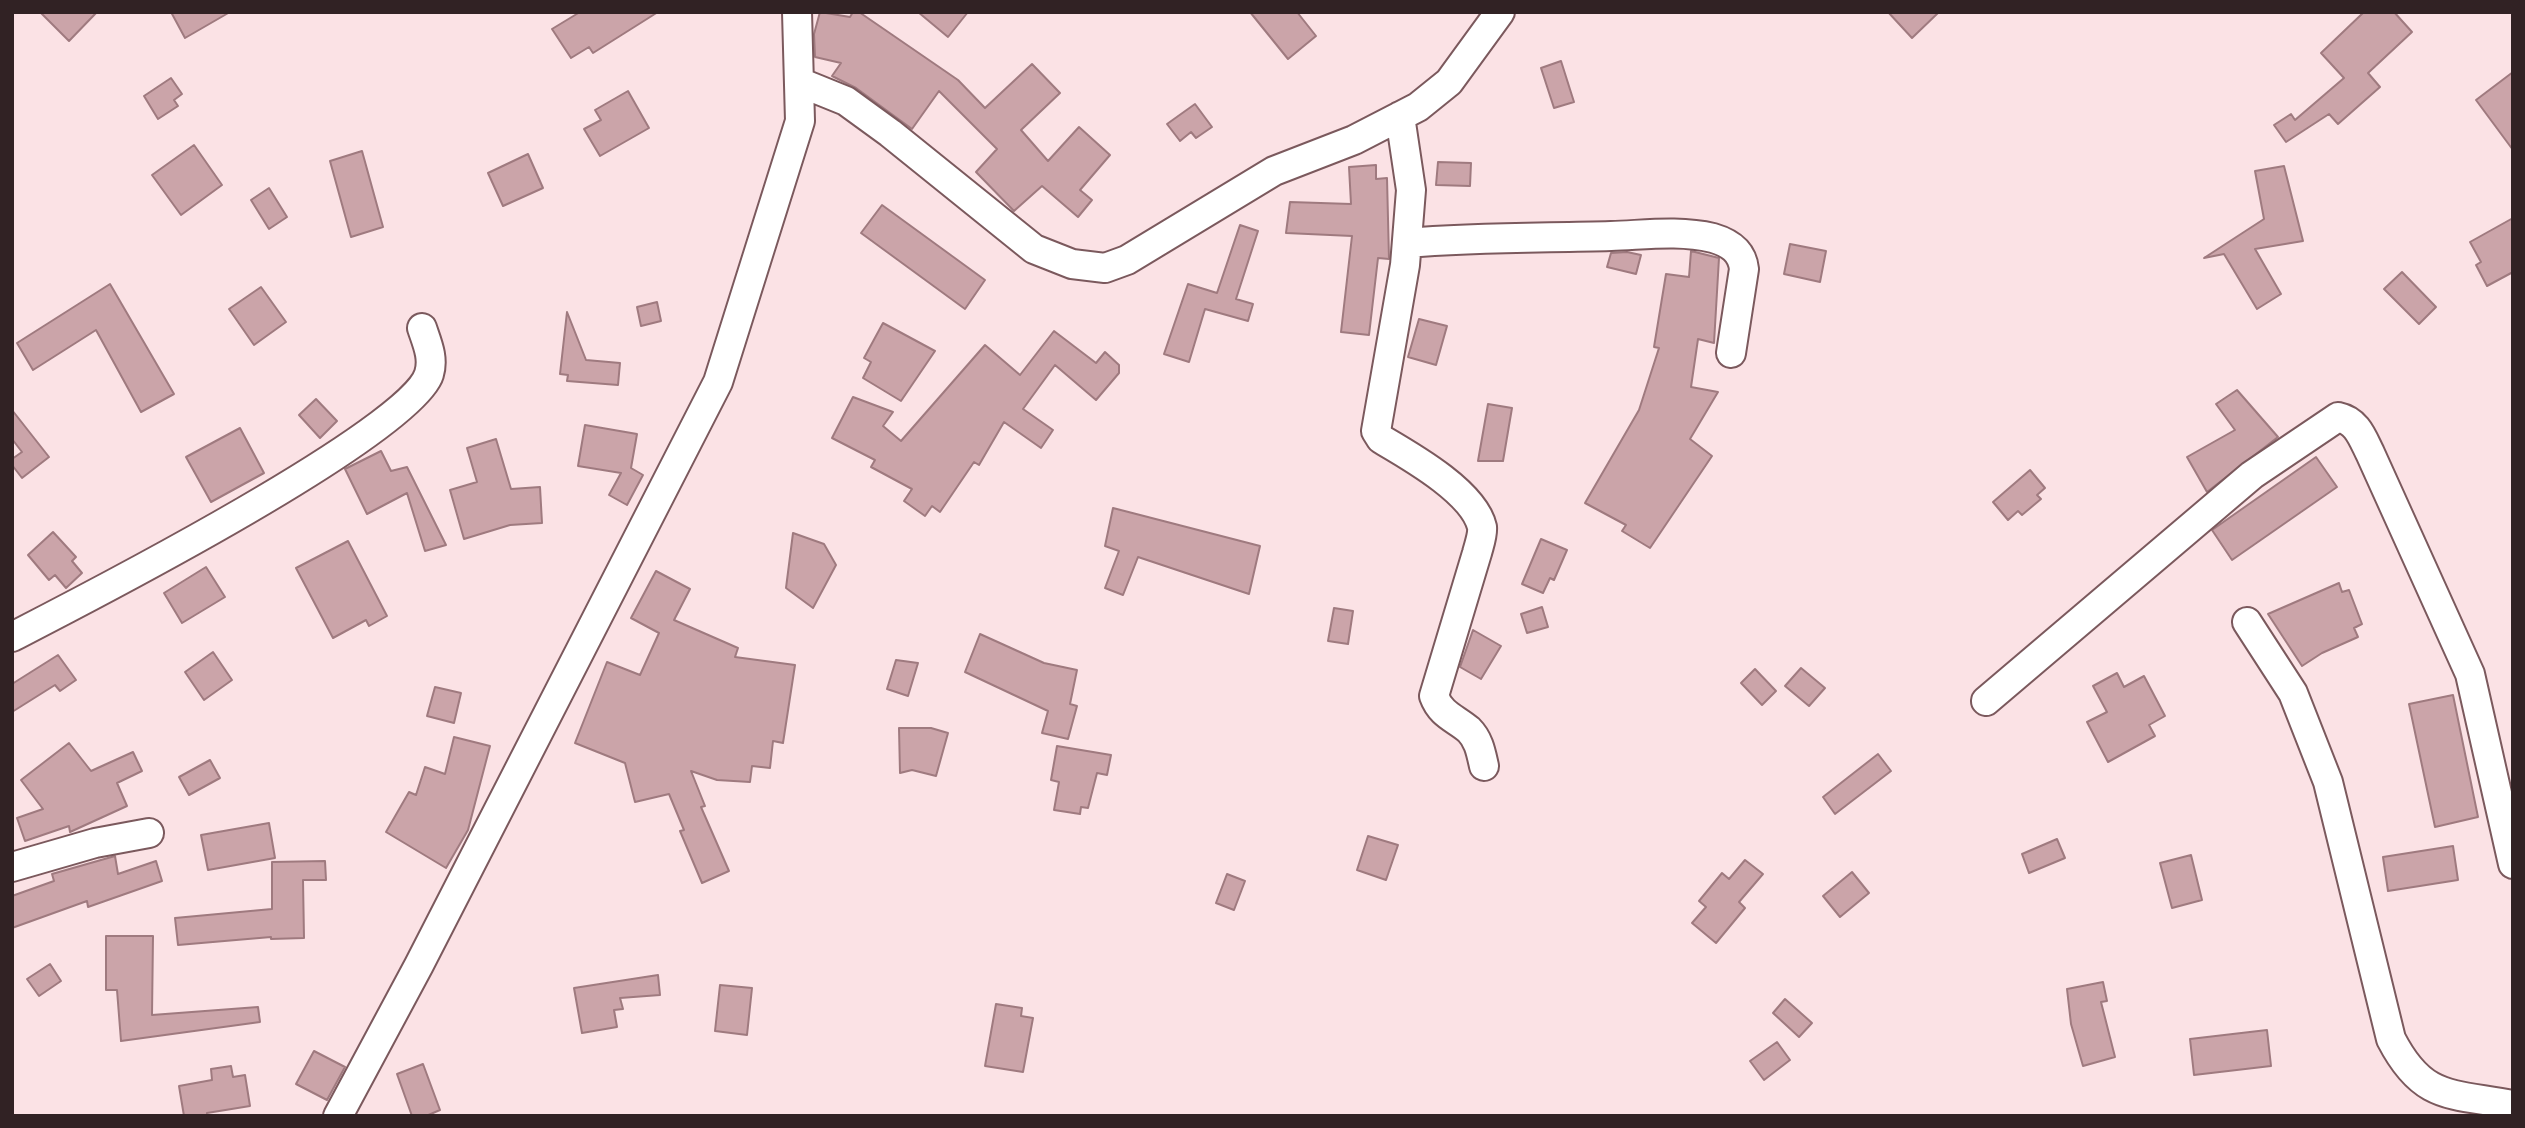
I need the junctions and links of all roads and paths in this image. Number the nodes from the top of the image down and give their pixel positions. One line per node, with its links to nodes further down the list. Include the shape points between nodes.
1 (797, 12): 3 (street)
2 (1500, 12): 4 (street, via 1449,82)
3 (799, 82): 4 (street, via 846,101 1034,249 1072,264 1105,268 1127,260 1274,171 1354,140); 16 (street, via 800,121 718,382)
4 (1400, 116): 5 (street, via 1411,190)
5 (1407, 243): 7 (street, via 1670,233 1713,238 1737,250 1744,269); 11 (street, via 1376,431 1381,439 1443,477 1483,530 1434,696 1446,716 1478,742)
6 (422, 328): 9 (street, via 430,353 429,376 403,405 336,456 147,567)
7 (1731, 353)
8 (2247, 622): 15 (street, via 2293,693 2328,782 2400,1056 2418,1080 2436,1091)
9 (12, 637)
10 (1986, 701): 13 (street, via 2252,475 2338,417 2347,419 2356,426 2370,453 2470,674)
11 (1484, 766)
12 (149, 833): 14 (street)
13 (2513, 864)
14 (12, 867)
15 (2513, 1105)
16 (338, 1116)

